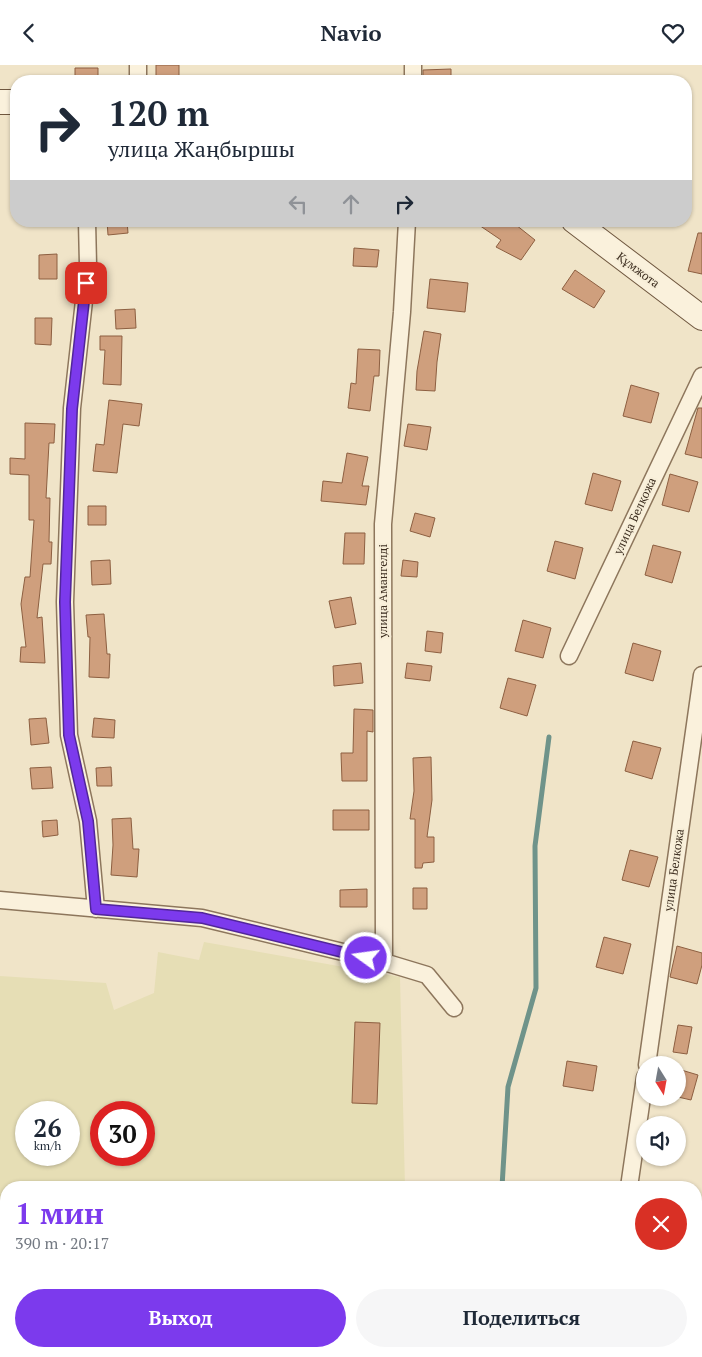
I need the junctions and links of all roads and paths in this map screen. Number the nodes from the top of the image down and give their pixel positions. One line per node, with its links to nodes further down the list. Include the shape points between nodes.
1 (88, 227): 9 (street, via 88,265 72,409 65,602 69,735 88,821)
2 (408, 227): 10 (street, улица Амангелді, via 383,524)
3 (582, 227): 4 (street, Құмжота)
4 (702, 319)
5 (702, 376): 6 (street, улица Белқожа)
6 (569, 656)
7 (702, 675): 12 (street, улица Белкожа)
8 (0, 900): 9 (street)
9 (96, 909): 10 (street, via 202,918)
10 (384, 962): 11 (street, via 427,975)
11 (454, 1008)
12 (648, 1056)
13 (641, 1106): 14 (street)
14 (630, 1181)

